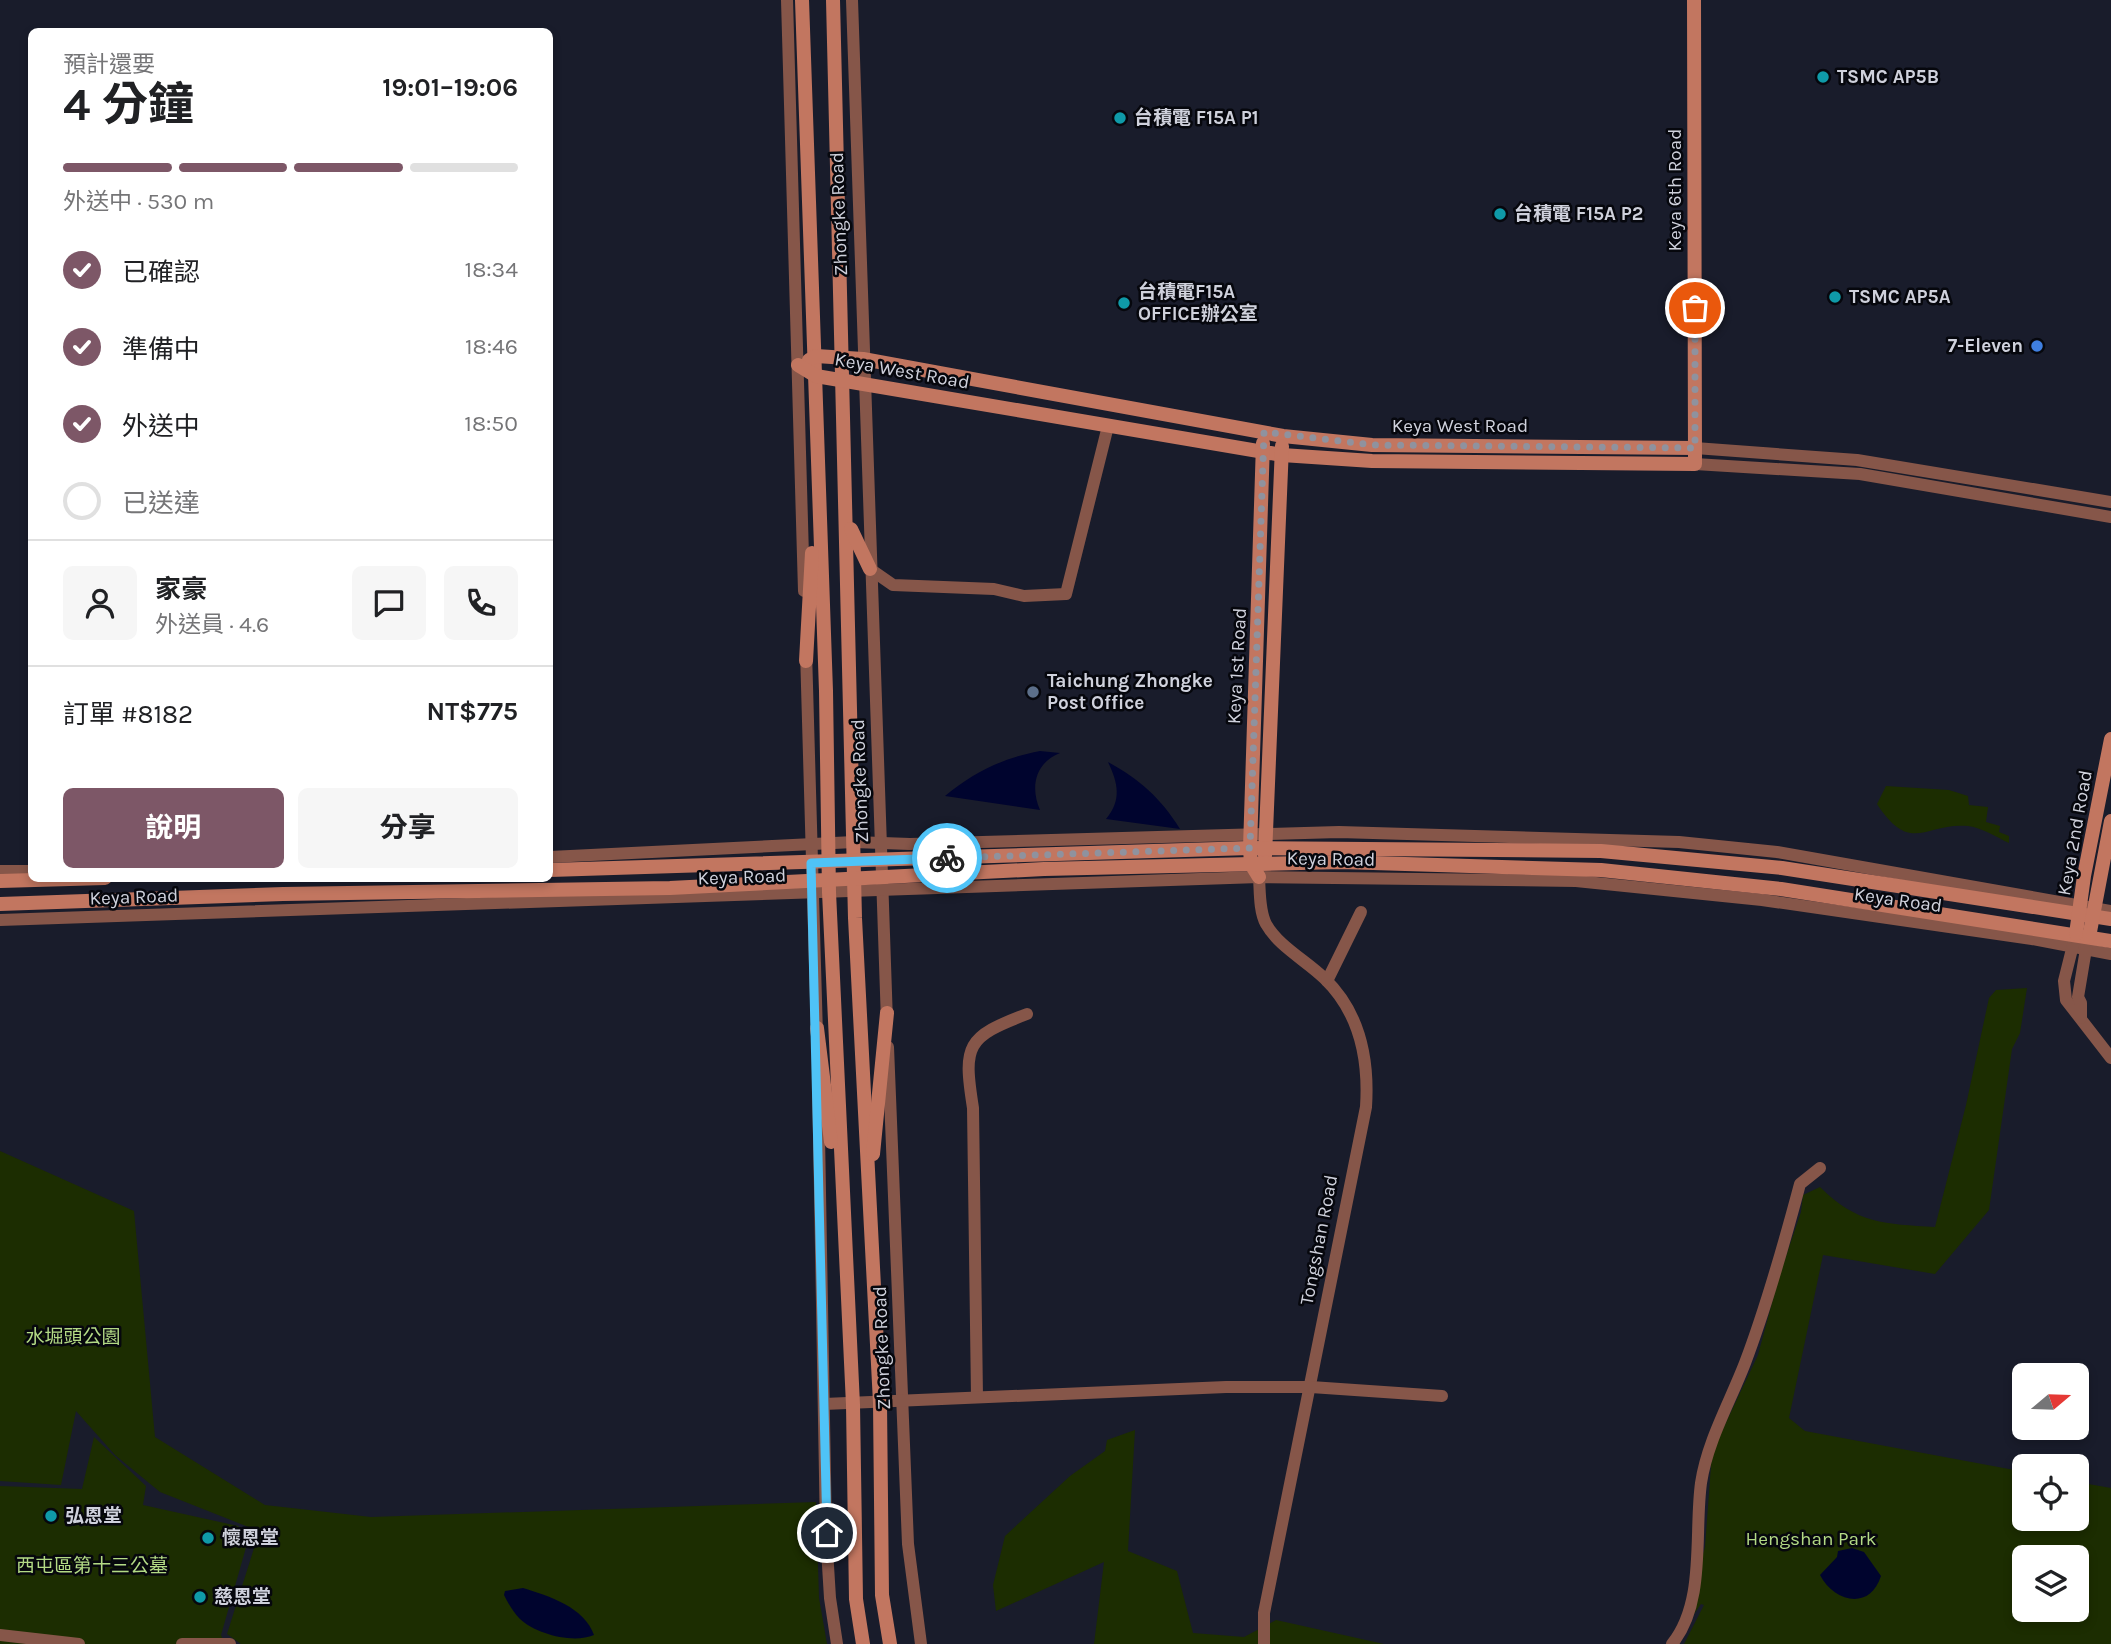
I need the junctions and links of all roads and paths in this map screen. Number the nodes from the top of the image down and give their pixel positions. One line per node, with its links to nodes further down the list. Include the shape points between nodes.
1 (787, 0): 9 (street)
2 (802, 0): 6 (street, Zhongke Road)
3 (833, 0): 7 (street, Zhongke Road)
4 (852, 0): 8 (street, Zhongke Road)
5 (1694, 0): 16 (street, Keya 6th Road)
6 (816, 356): 7 (street, Keya West Road); 9 (street, Keya West Road); 10 (street, Zhongke Road)
7 (840, 358): 8 (street, Keya West Road); 11 (street, Zhongke Road)
8 (863, 359): 12 (street, Zhongke Road); 14 (street, Keya West Road)
9 (798, 365): 10 (street, Keya West Road); 25 (street)
10 (816, 376): 11 (street, Keya West Road); 20 (street, Zhongke Road)
11 (841, 381): 12 (street, Keya West Road); 23 (street, Zhongke Road)
12 (864, 384): 13 (street, Keya West Road); 24 (street, Zhongke Road)
13 (1108, 426): 17 (street, Keya West Road); 24 (street, via 1066,594 1024,596 993,589 892,585)
14 (1264, 432): 15 (street, Keya West Road); 17 (street, Keya 1st Road)
15 (1283, 436): 16 (street, Keya West Road, via 1373,445); 18 (street, Keya 1st Road)
16 (1695, 448): 19 (street, Keya 6th Road); 21 (street, Keya West Road, via 1857,460)
17 (1263, 452): 18 (street, Keya West Road); 28 (street, Keya 1st Road)
18 (1282, 455): 19 (street, Keya West Road, via 1372,461); 28 (street, Keya 1st Road)
19 (1695, 464): 22 (street, Keya West Road, via 1860,474)
20 (817, 467): 25 (street); 31 (street, Zhongke Road)
21 (2111, 502)
22 (2111, 517)
23 (847, 519): 24 (street); 29 (street, Zhongke Road)
24 (870, 569): 30 (street, Zhongke Road)
25 (806, 661): 32 (street)
26 (2111, 739): 49 (street, Keya 2nd Road, via 2084,876)
27 (2111, 821): 49 (street, Keya 2nd Road)
28 (1258, 841): 30 (street, Keya Road); 34 (street, Keya Road); 38 (street, Keya 1st Road); 49 (street, Keya Road, via 1601,851 1782,868)
29 (854, 842): 30 (street, Keya Road); 31 (street, Keya Road); 35 (street, Zhongke Road)
30 (882, 842): 34 (street, Zhongke Road)
31 (828, 844): 32 (street, Keya Road); 37 (street, Zhongke Road)
32 (811, 845): 33 (street, Keya Road); 36 (street)
33 (553, 857)
34 (882, 860): 35 (street, Keya Road); 44 (street, Zhongke Road)
35 (855, 861): 37 (street, Keya Road); 45 (street, Zhongke Road)
36 (811, 863): 37 (street, Keya Road); 39 (street, Keya Road); 47 (street)
37 (829, 863): 46 (street, Zhongke Road)
38 (1258, 868): 44 (street, Keya Road, via 1181,864); 55 (street, Keya Road, via 1341,862 1601,870 1781,889); 57 (street, Tongshan Road, via 1266,925)
39 (553, 870)
40 (28, 871): 41 (street)
41 (0, 872)
42 (28, 880): 43 (street, Keya Road)
43 (0, 881)
44 (883, 883): 45 (street, Keya Road); 58 (street, Zhongke Road)
45 (855, 885): 46 (street, Keya Road); 63 (street, Zhongke Road)
46 (829, 886): 47 (street, Keya Road); 64 (street, Zhongke Road)
47 (812, 887): 48 (street, Keya Road, via 283,894); 53 (street, Keya Road); 60 (street)
48 (0, 904)
49 (2088, 910): 50 (street, Keya Road); 52 (street, Keya Road); 55 (street, Keya 2nd Road)
50 (2111, 911)
51 (1361, 912): 57 (street)
52 (2111, 919)
53 (0, 920)
54 (2111, 941): 55 (street, Keya Road)
55 (2081, 942): 56 (street, Keya Road); 61 (street, via 2064,981 2066,1000)
56 (2111, 954)
57 (1327, 981): 65 (street, Tongshan Road, via 1353,1021 1366,1055 1368,1078)
58 (887, 1013): 63 (street); 68 (street, Zhongke Road)
59 (1027, 1014): 67 (street, via 978,1037 969,1052)
60 (817, 1028): 64 (street); 70 (street)
61 (2111, 1058)
62 (1820, 1168): 81 (street, via 1800,1184 1746,1361 1707,1456 1701,1482 1695,1582 1681,1633)
63 (869, 1205): 69 (street, Zhongke Road)
64 (843, 1237): 71 (street, Zhongke Road)
65 (1311, 1387): 66 (street); 67 (street); 80 (street, Tongshan Road, via 1264,1613)
66 (1442, 1396)
67 (976, 1397): 68 (street)
68 (904, 1402): 69 (street); 79 (street, Zhongke Road, via 908,1544)
69 (880, 1403): 71 (street); 78 (street, Zhongke Road, via 882,1595)
70 (824, 1404): 71 (street); 76 (street, via 830,1598)
71 (853, 1405): 77 (street, Zhongke Road, via 856,1599)
72 (0, 1635): 74 (street)
73 (230, 1643): 75 (street)
74 (79, 1644)
75 (183, 1644)
76 (837, 1644)
77 (863, 1644)
78 (890, 1644)
79 (921, 1644)
80 (1264, 1644)
81 (1672, 1644)

